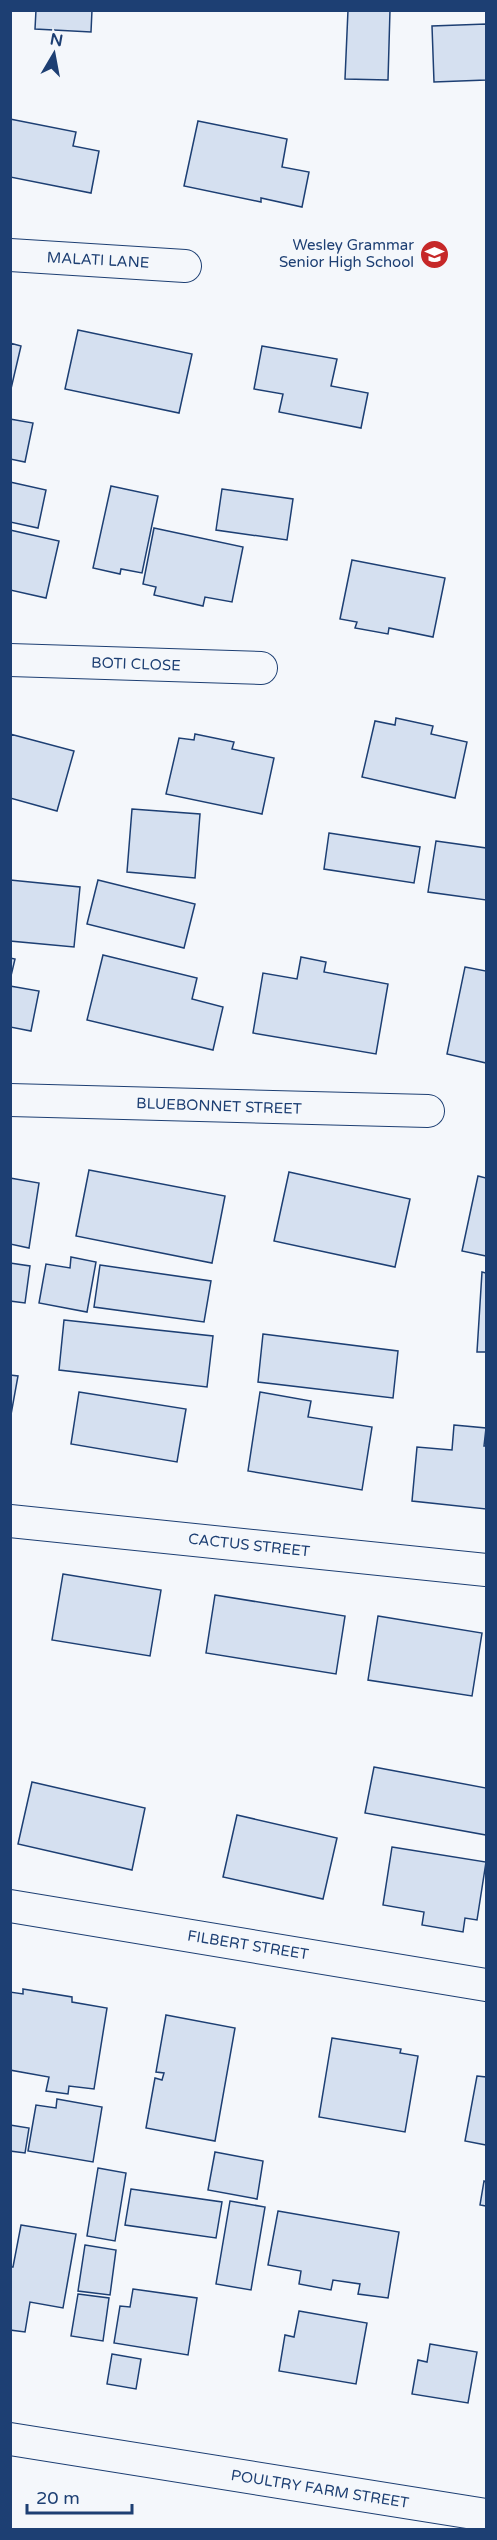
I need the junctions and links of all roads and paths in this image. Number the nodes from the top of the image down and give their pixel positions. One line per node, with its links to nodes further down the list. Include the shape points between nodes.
1 (10, 255): 2 (street, MALATI LANE)
2 (184, 266)
3 (10, 660): 4 (street, BOTI CLOSE)
4 (261, 668)
5 (10, 1100): 6 (street, BLUEBONNET STREET)
6 (428, 1112)
7 (10, 1521): 8 (street, CACTUS STREET)
8 (486, 1570)
9 (10, 1906): 10 (street, FILBERT STREET)
10 (486, 1985)
11 (10, 2439): 12 (street, POULTRY FARM STREET)
12 (486, 2516)

